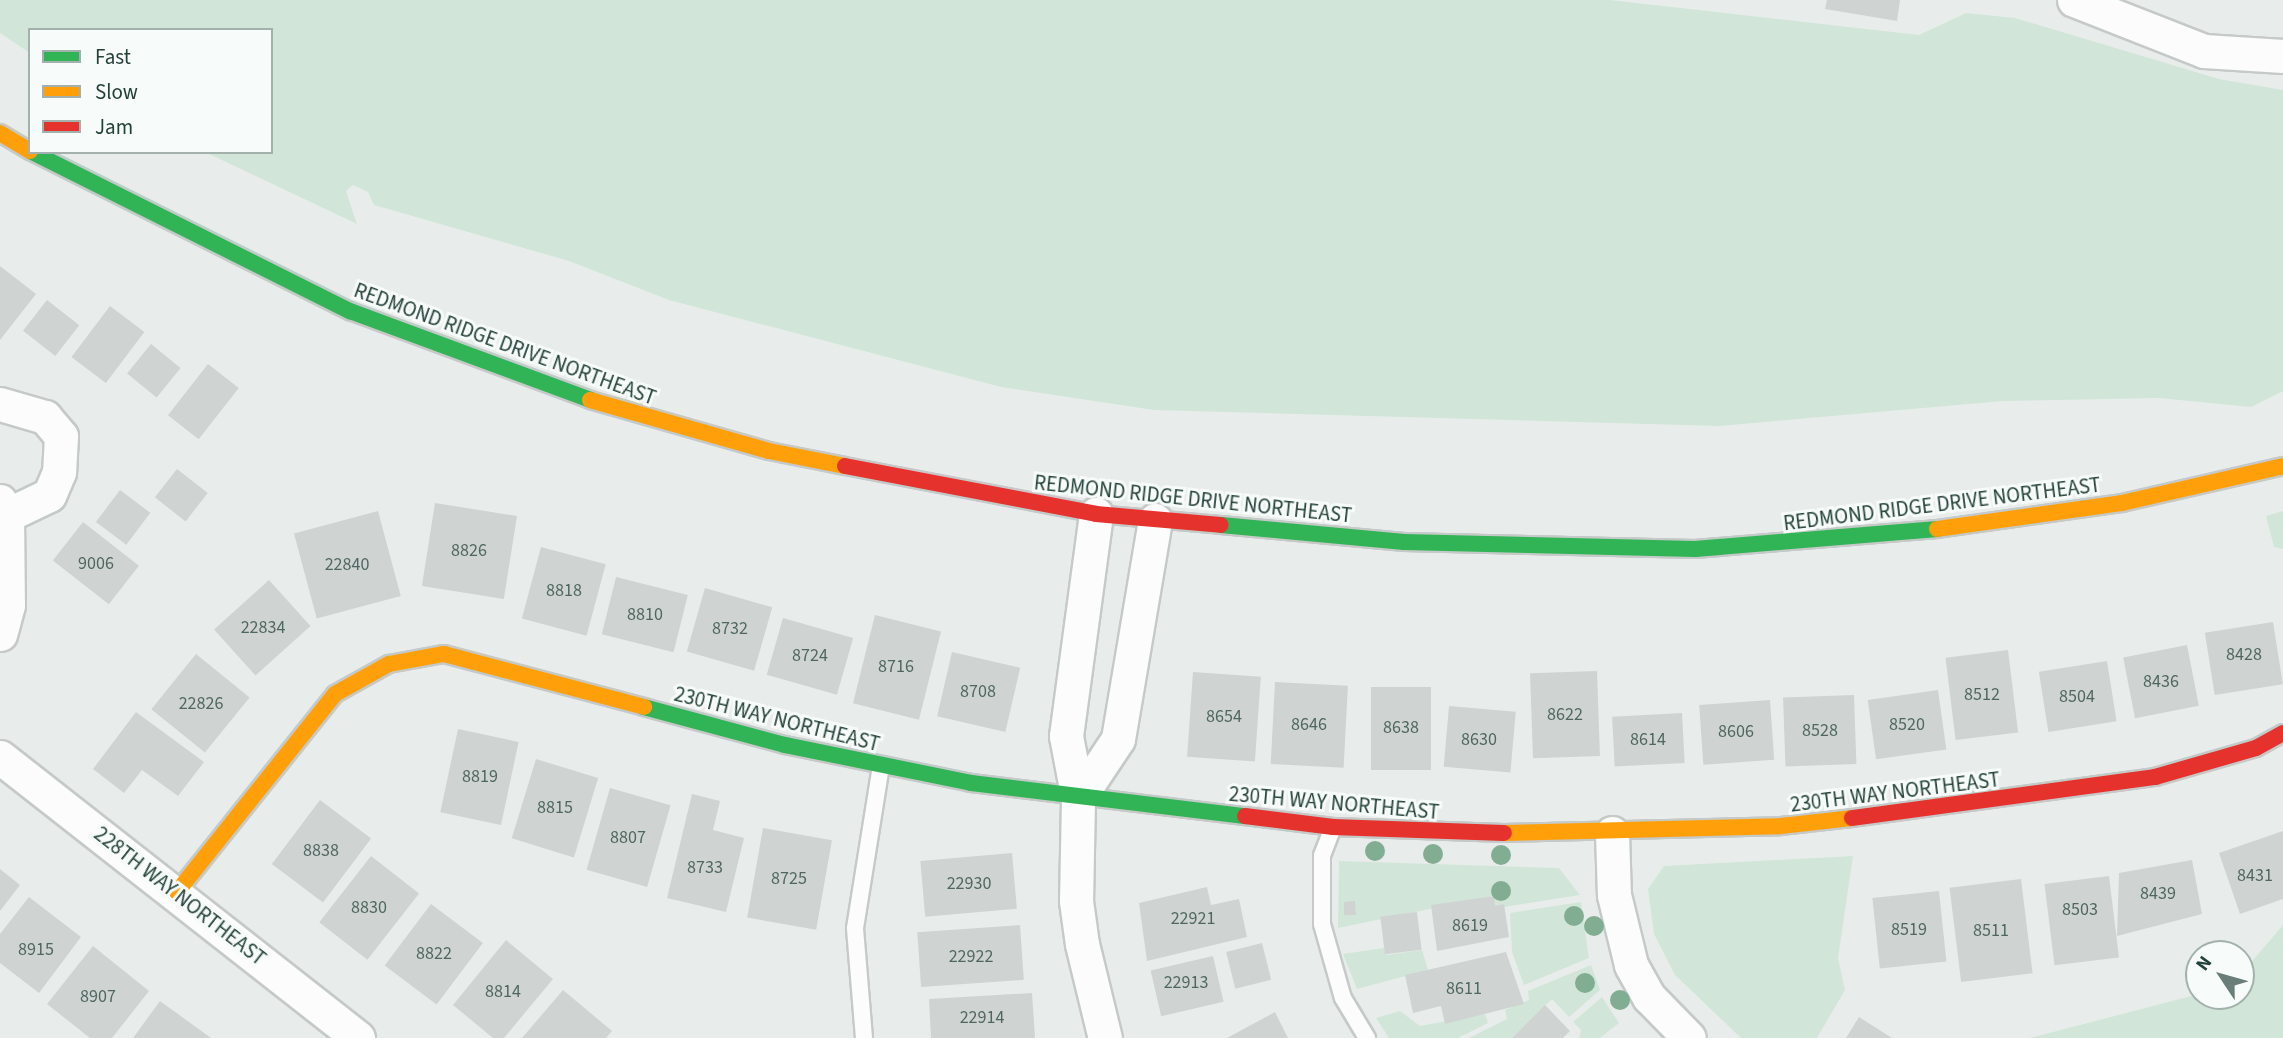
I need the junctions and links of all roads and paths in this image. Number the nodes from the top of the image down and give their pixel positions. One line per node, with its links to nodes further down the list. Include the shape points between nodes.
1 (2074, 0): 2 (street, via 2204,51)
2 (2283, 56)
3 (0, 133): 4 (street, REDMOND RIDGE DRIVE NORTHEAST)
4 (28, 150)
5 (35, 154): 9 (street, REDMOND RIDGE DRIVE NORTHEAST, via 350,311 557,390 769,451)
6 (0, 404): 8 (street, via 45,416 61,436 59,472 49,495)
7 (2283, 466): 10 (street, REDMOND RIDGE DRIVE NORTHEAST, via 2122,503 1980,524 1831,542 1708,548 1417,543)
8 (3, 508): 11 (street, via 8,605)
9 (1096, 514): 10 (street, REDMOND RIDGE DRIVE NORTHEAST); 15 (street, via 1066,736)
10 (1155, 520): 15 (street, via 1118,739)
11 (0, 634)
12 (2283, 733): 17 (street, 230TH WAY NORTHEAST, via 2256,748 2155,777 1971,805 1781,826)
13 (0, 757): 18 (street, 228TH WAY NORTHEAST)
14 (881, 766): 15 (street, 230TH WAY NORTHEAST); 18 (street, 230TH WAY NORTHEAST, via 785,745 468,657 416,656 352,682 320,708); 20 (lane, via 855,928)
15 (1078, 799): 16 (street, 230TH WAY NORTHEAST); 21 (street, via 1076,901 1090,988)
16 (1333, 827): 17 (street, 230TH WAY NORTHEAST); 22 (lane, via 1322,856 1322,924 1343,998)
17 (1612, 833): 23 (street, via 1614,895 1631,965 1649,997)
18 (177, 892): 19 (street, 228TH WAY NORTHEAST)
19 (358, 1038)
20 (864, 1038)
21 (1105, 1038)
22 (1367, 1038)
23 (1689, 1038)

